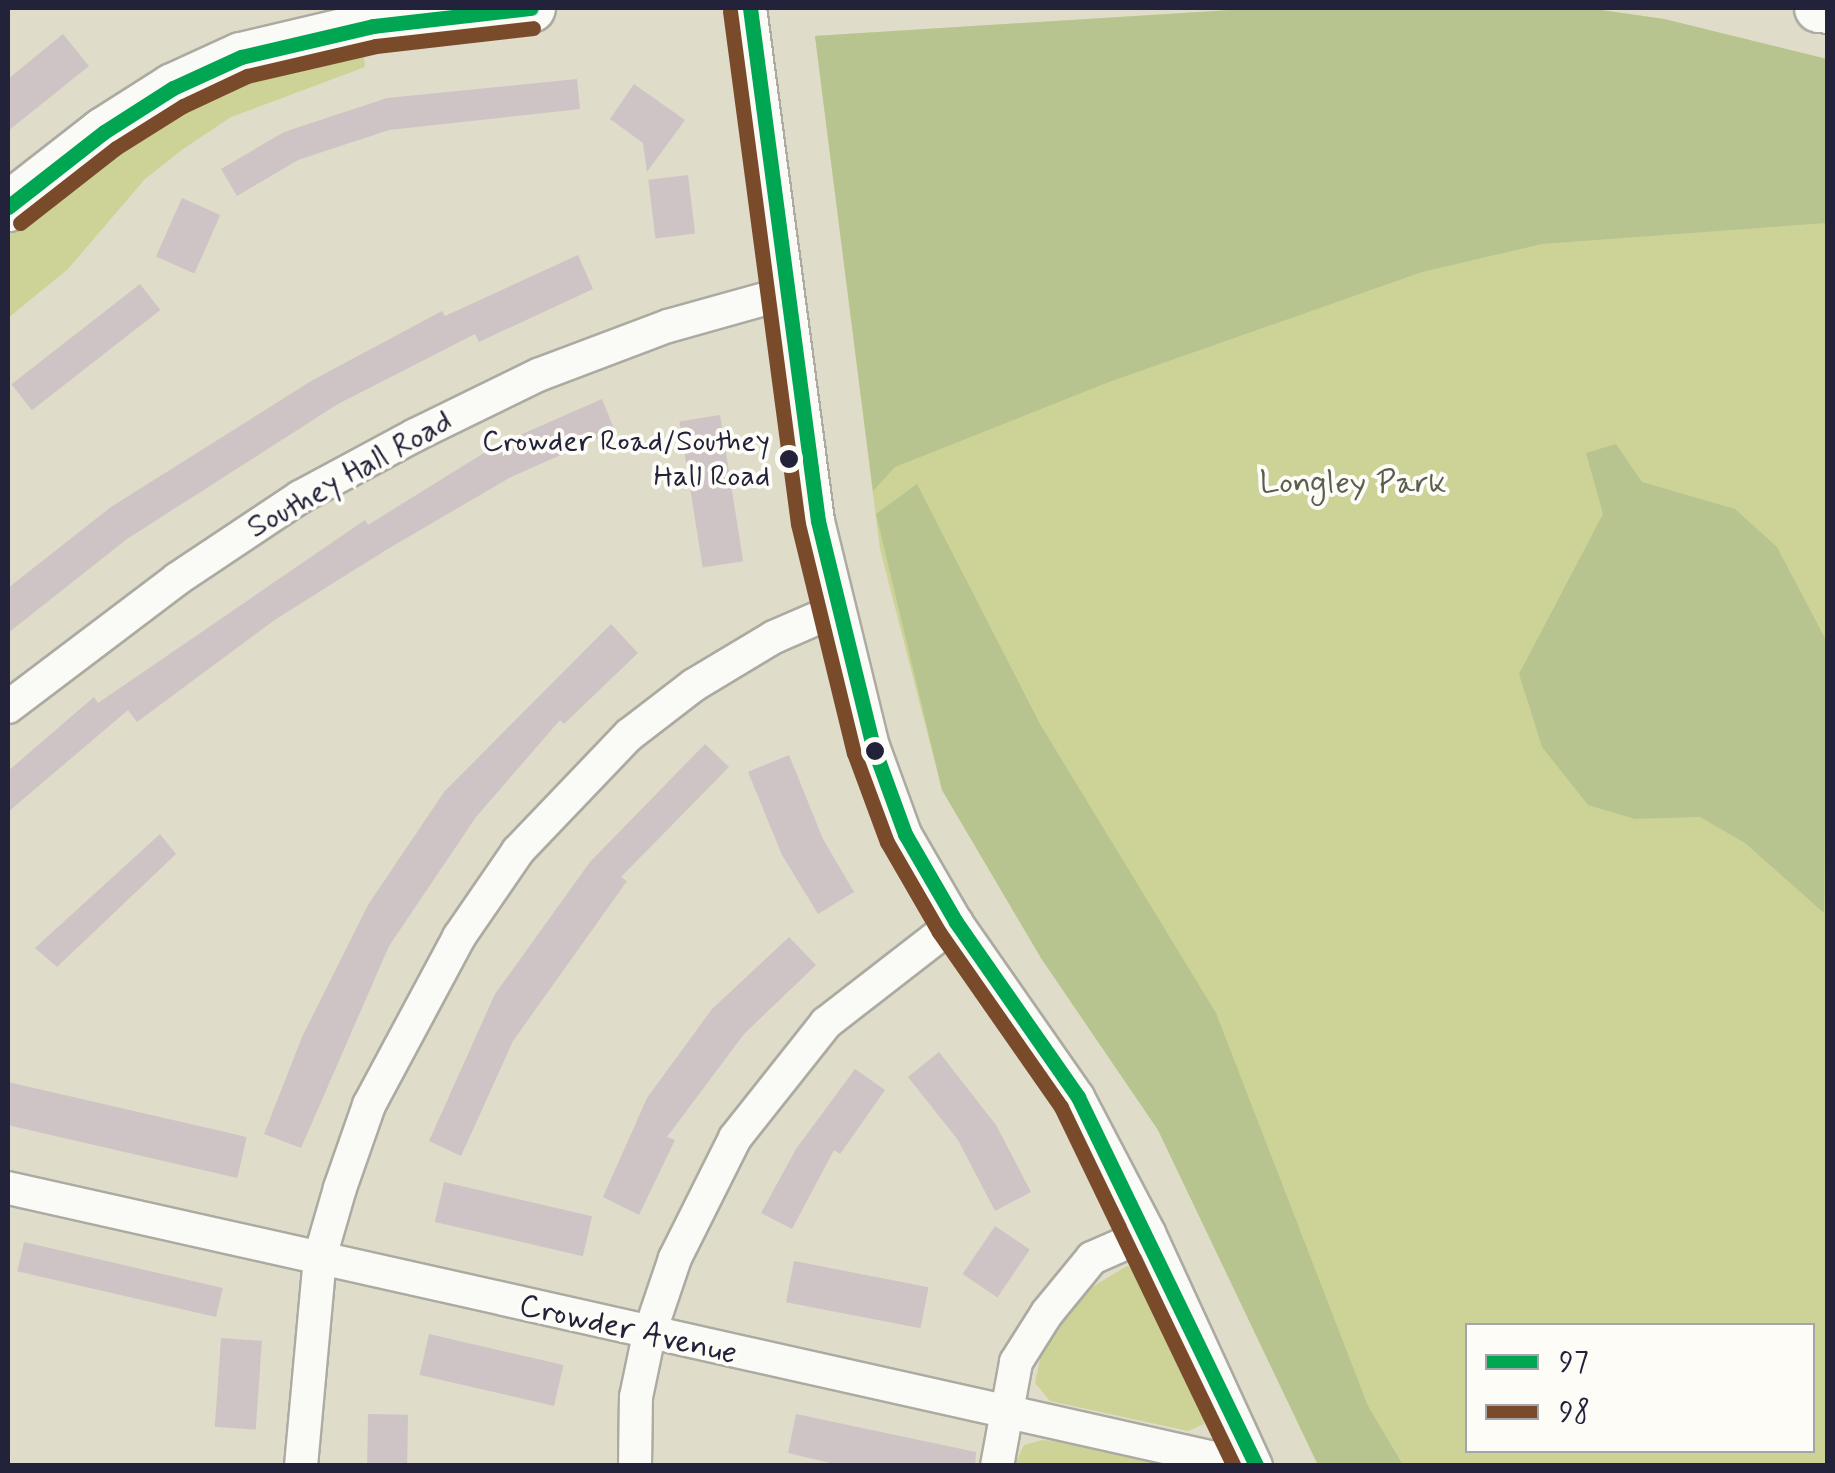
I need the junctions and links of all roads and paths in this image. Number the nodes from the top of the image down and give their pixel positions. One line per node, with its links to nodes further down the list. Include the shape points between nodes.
1 (531, 8): 5 (street, via 373,26 241,56 104,132)
2 (750, 8): 6 (street)
3 (1819, 8): 4 (street)
4 (1828, 10)
5 (8, 206)
6 (786, 293): 7 (street); 8 (street, Southey Hall Road, via 668,326 538,375 350,470 176,579)
7 (836, 610): 9 (street, via 873,746 906,834); 12 (street, via 774,637 694,685 628,736 518,851 458,937 369,1105)
8 (8, 707)
9 (956, 922): 11 (street, via 1078,1096); 13 (street, via 826,1023 735,1138 682,1242)
10 (8, 1188): 12 (street, Crowder Avenue)
11 (1150, 1232): 14 (street, via 1092,1258 1047,1313 1016,1362); 18 (street)
12 (320, 1258): 13 (street, Crowder Avenue); 15 (street)
13 (650, 1336): 14 (street, Crowder Avenue); 16 (street, via 636,1397)
14 (1006, 1414): 17 (street); 18 (street, Crowder Avenue)
15 (300, 1466)
16 (635, 1466)
17 (996, 1466)
18 (1253, 1466)

